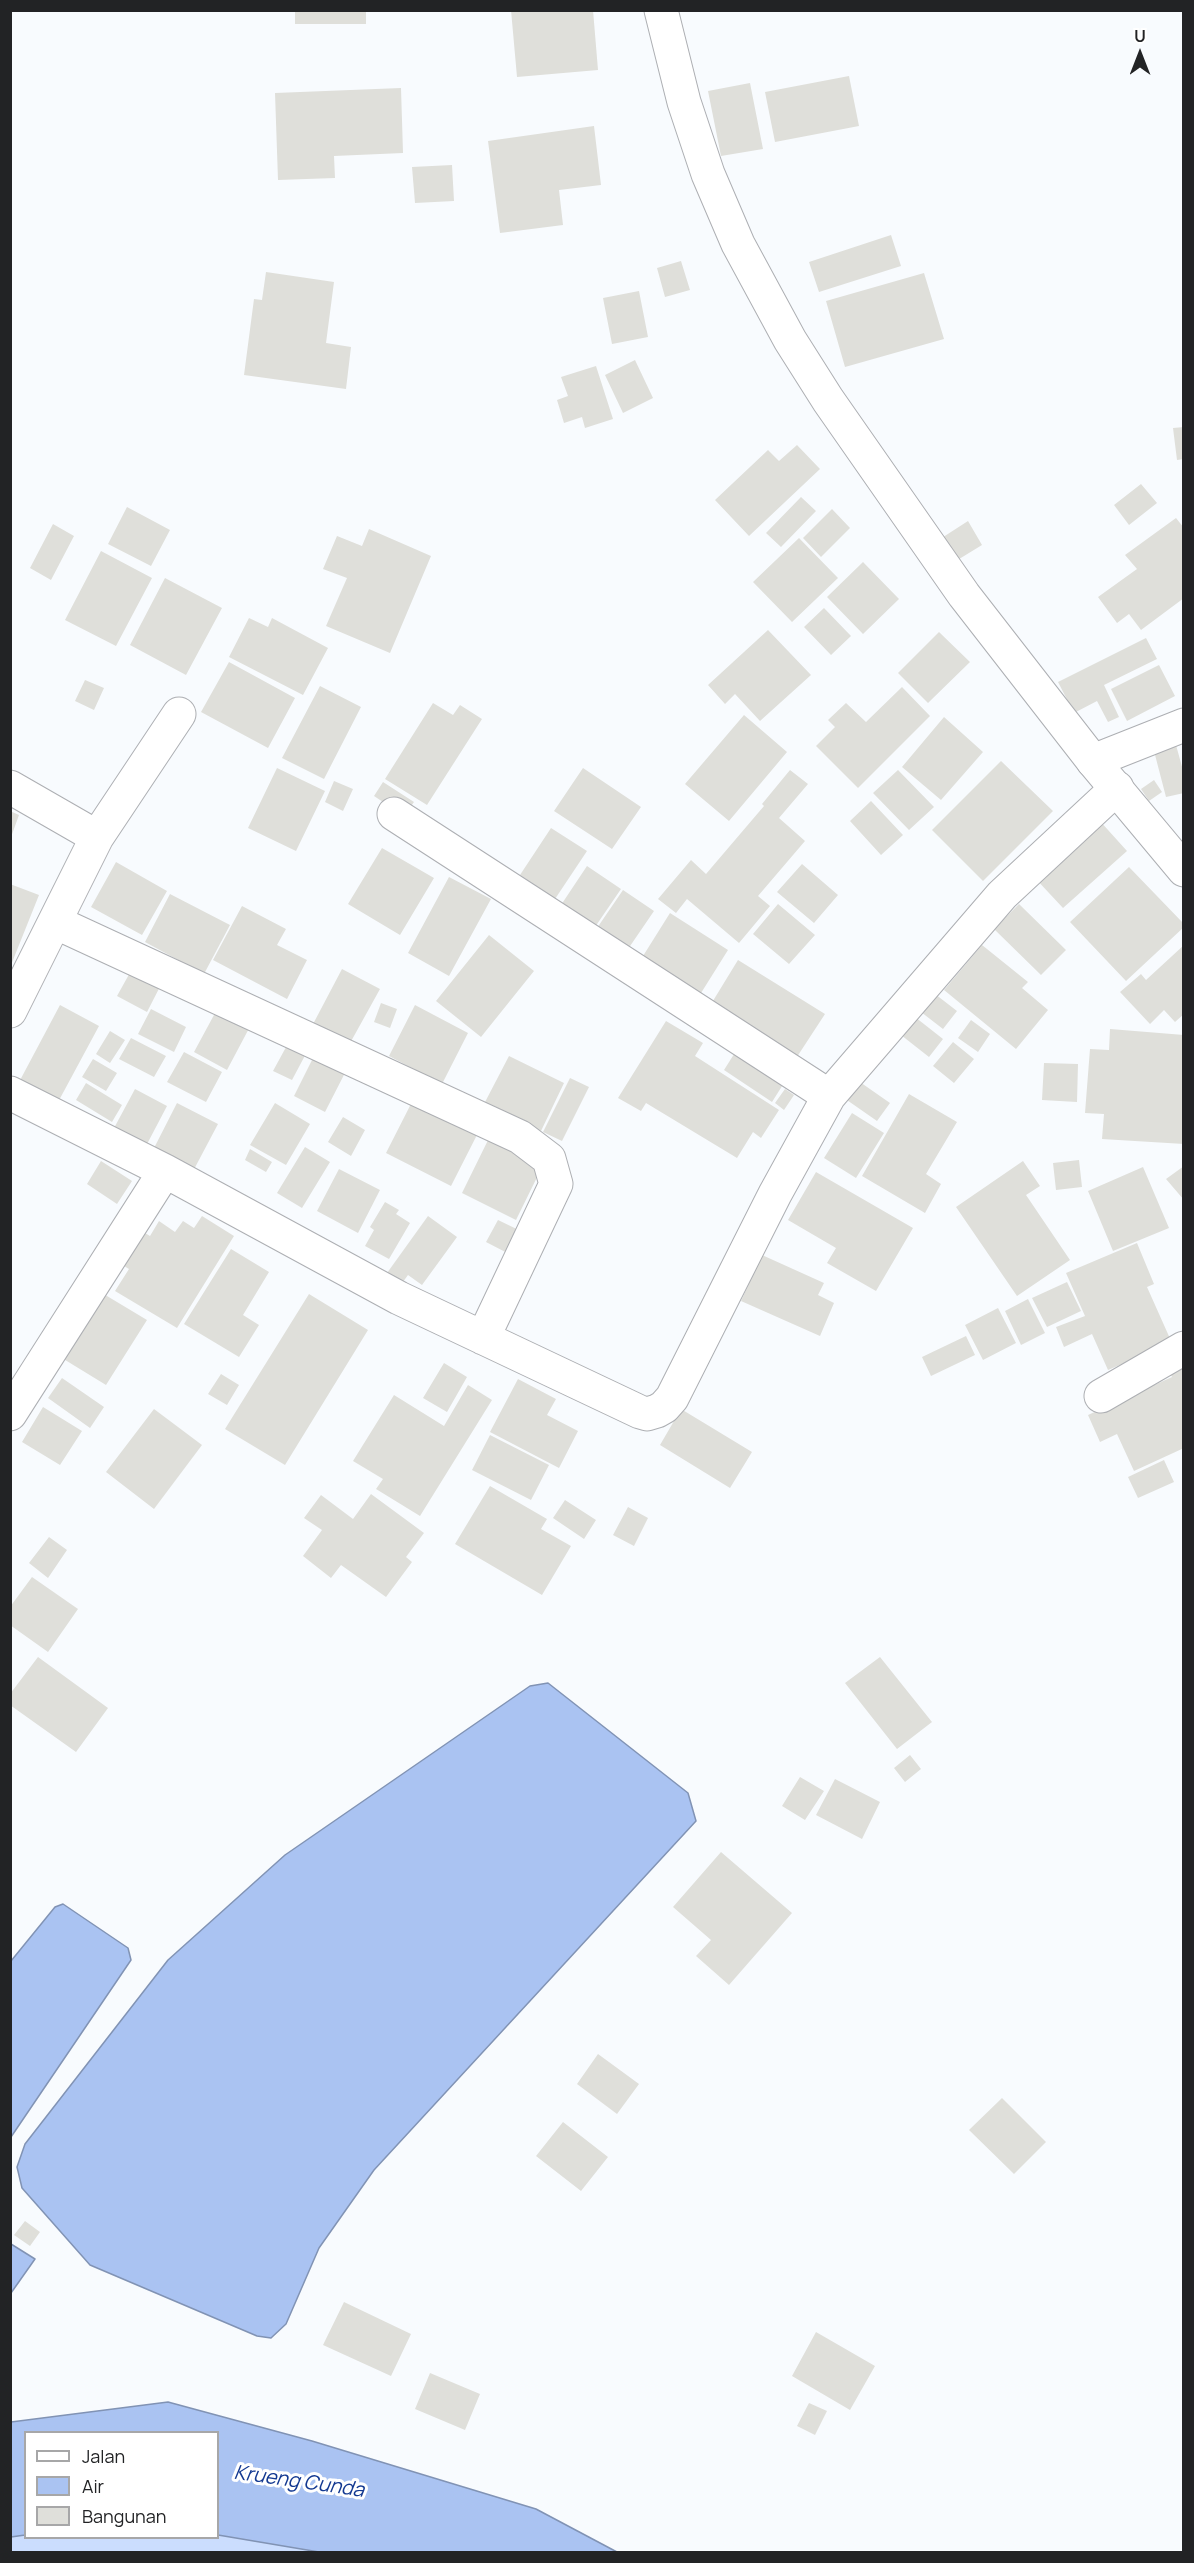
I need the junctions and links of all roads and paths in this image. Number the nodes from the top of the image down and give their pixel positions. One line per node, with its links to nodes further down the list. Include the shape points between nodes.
1 (661, 10): 4 (street, via 684,102 708,174 738,244 790,340 964,596)
2 (179, 714): 8 (street)
3 (1184, 725): 4 (street)
4 (1093, 761): 6 (street)
5 (10, 787): 8 (street)
6 (1116, 788): 9 (street); 13 (street, via 969,930)
7 (394, 814): 13 (street)
8 (97, 837): 10 (street)
9 (1184, 870)
10 (55, 922): 11 (street); 15 (street, via 520,1137 549,1159 556,1184)
11 (10, 1011)
12 (10, 1093): 14 (street)
13 (829, 1096): 15 (street, via 664,1407 647,1414 640,1412)
14 (165, 1171): 15 (street, via 399,1298); 18 (street)
15 (483, 1338)
16 (1184, 1348): 17 (street)
17 (1101, 1396)
18 (10, 1414)

